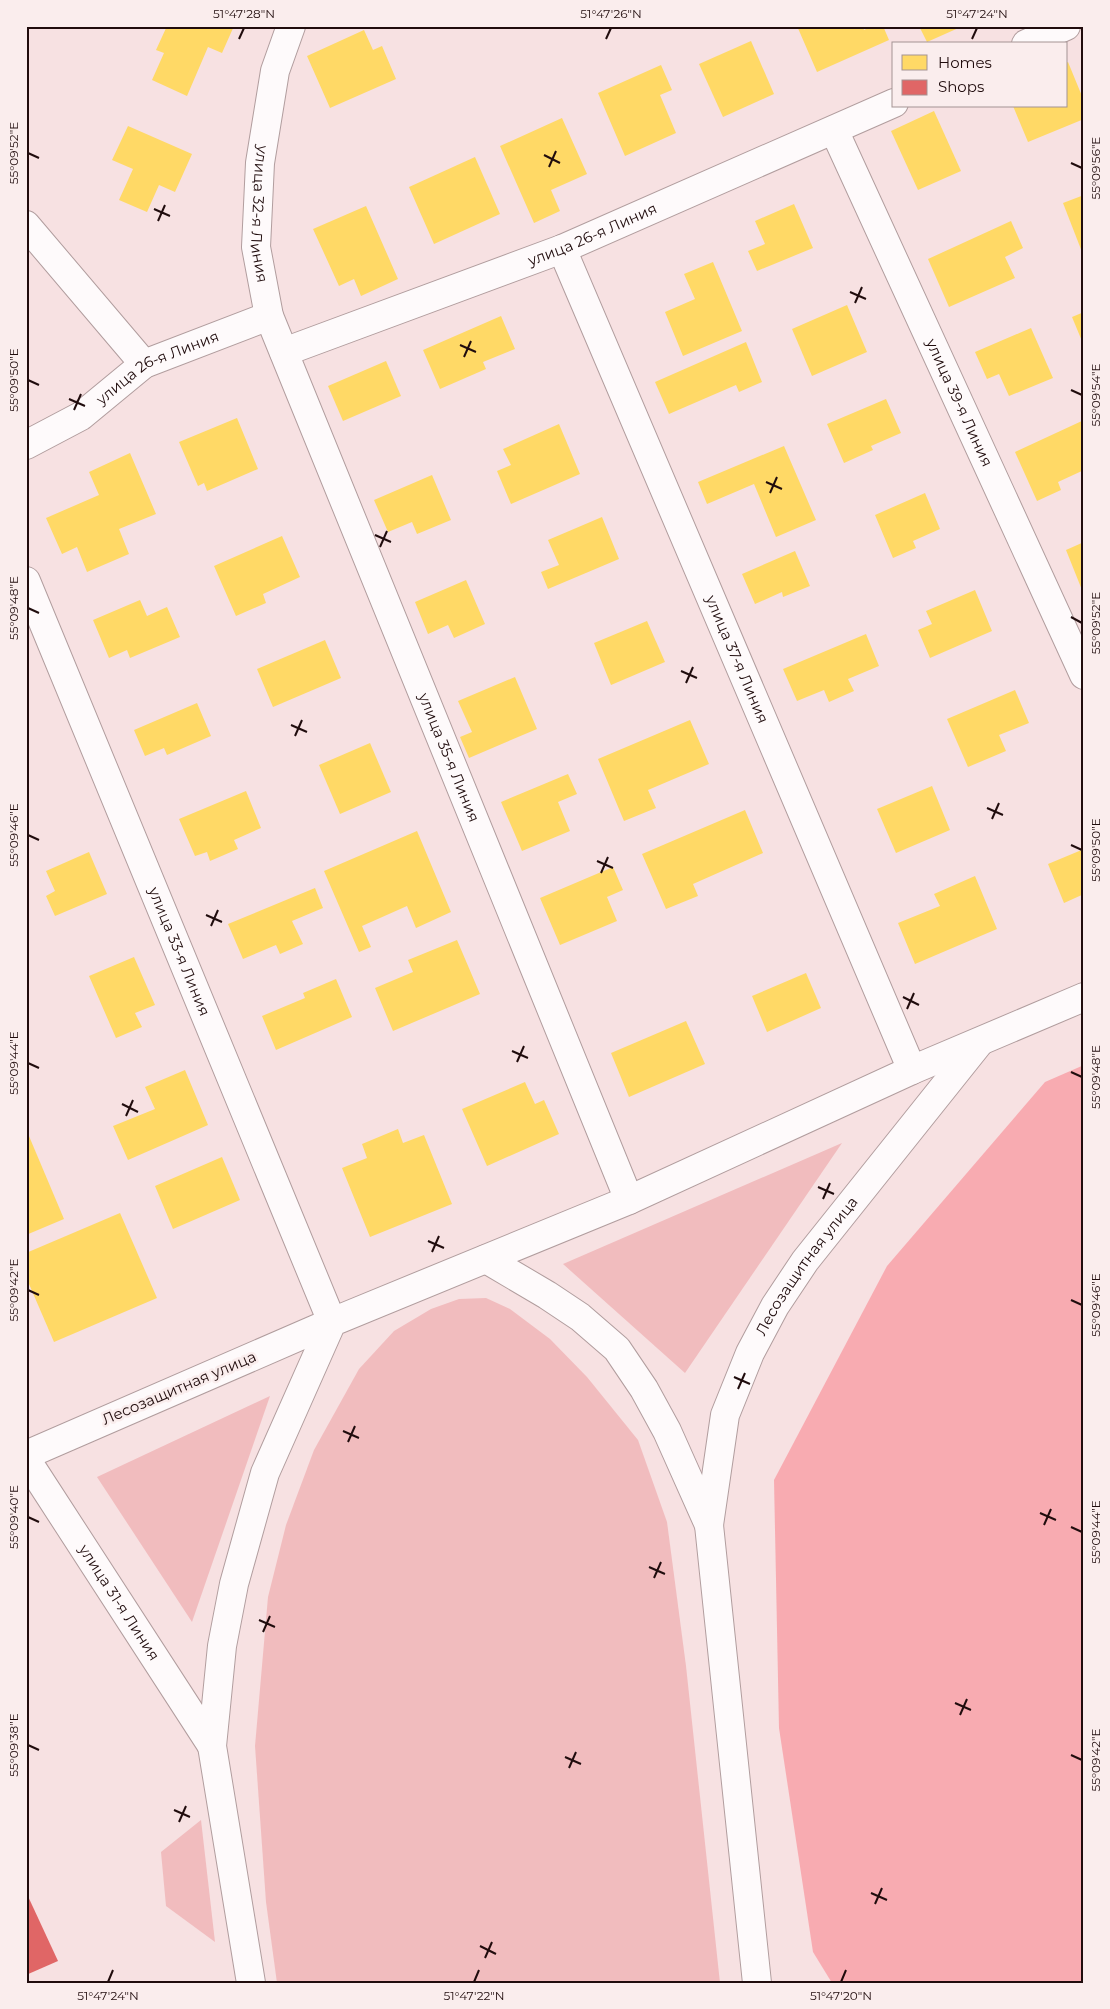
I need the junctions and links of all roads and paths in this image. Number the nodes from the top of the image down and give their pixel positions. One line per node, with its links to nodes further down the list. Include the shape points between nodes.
1 (291, 26): 8 (street, улица 32-я Линия, via 275,71 260,163 256,247)
2 (1066, 26): 3 (street)
3 (1030, 42)
4 (892, 104): 5 (street, улица 26-я Линия)
5 (834, 130): 7 (street, улица 26-я Линия); 13 (street, улица 39-я Линия)
6 (26, 225): 10 (street)
7 (562, 249): 9 (street, улица 26-я Линия); 16 (street, улица 37-я Линия)
8 (269, 316): 9 (street, улица 35-я Линия); 10 (street, улица 26-я Линия)
9 (284, 352): 17 (street, улица 35-я Линия)
10 (144, 364): 11 (street, улица 26-я Линия, via 80,416)
11 (26, 445)
12 (26, 581): 19 (street, улица 33-я Линия)
13 (1084, 676)
14 (1084, 997): 15 (street, Лесозащитная улица)
15 (980, 1042): 16 (street, Лесозащитная улица); 22 (street, Лесозащитная улица, via 805,1261 775,1306 750,1353 725,1415)
16 (912, 1070): 17 (street, Лесозащитная улица)
17 (629, 1200): 18 (street, Лесозащитная улица)
18 (486, 1259): 19 (street, Лесозащитная улица); 22 (street, via 580,1317 618,1349 667,1432)
19 (332, 1322): 20 (street, Лесозащитная улица); 23 (street, via 265,1473 234,1584 222,1646)
20 (26, 1454)
21 (26, 1458): 23 (street, улица 31-я Линия)
22 (709, 1525): 25 (street)
23 (212, 1746): 24 (street)
24 (251, 1983)
25 (757, 1983)

